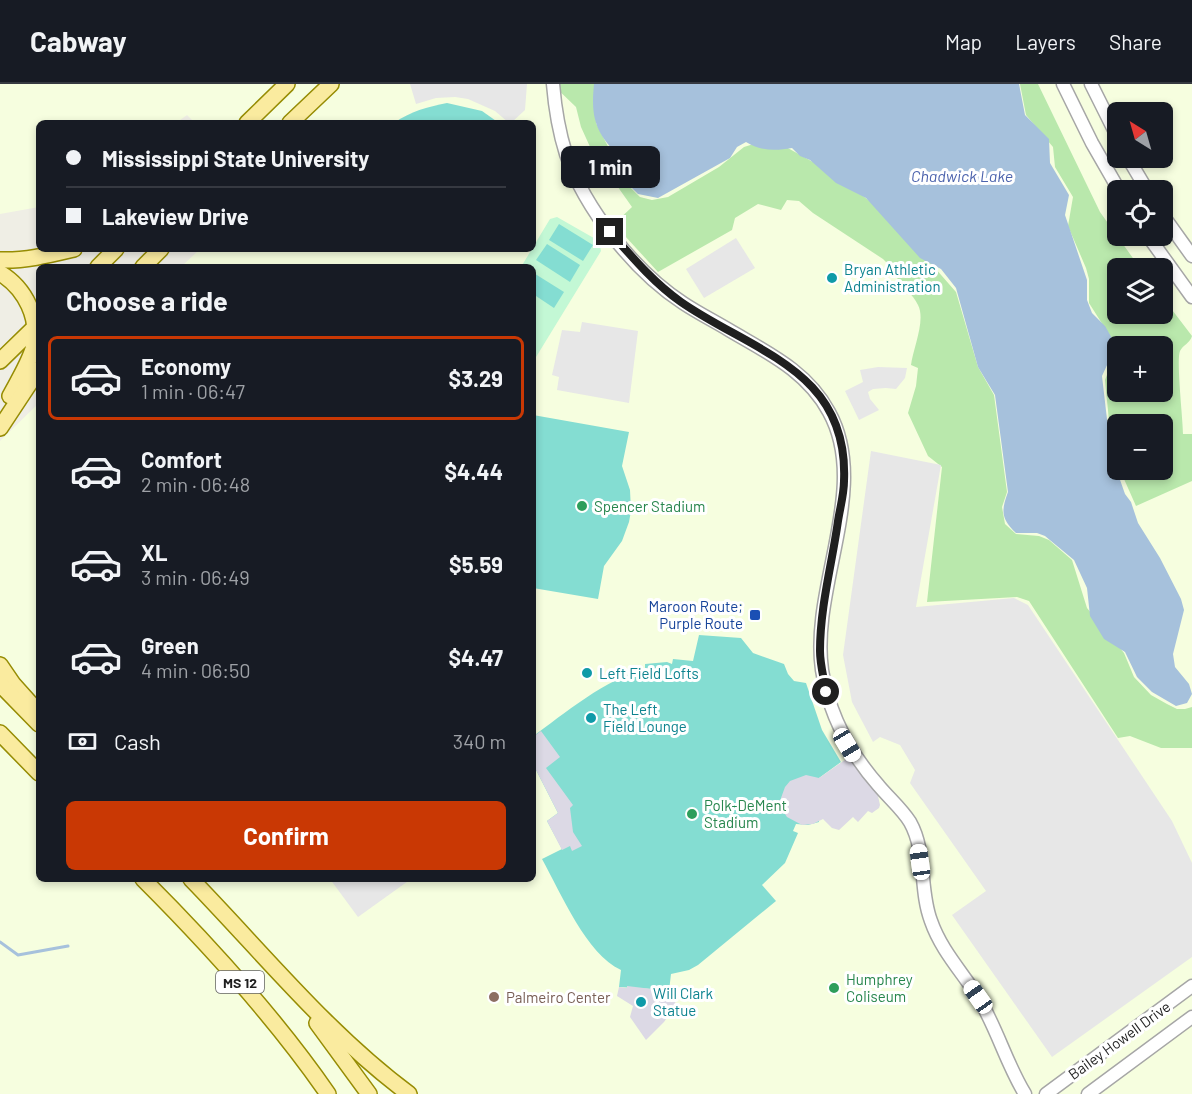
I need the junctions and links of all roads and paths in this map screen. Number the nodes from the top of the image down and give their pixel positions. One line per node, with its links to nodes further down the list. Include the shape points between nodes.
1 (287, 84): 7 (main road)
2 (331, 84): 8 (main road)
3 (553, 84): 45 (street, via 559,128 574,173 610,232 681,302 798,372 818,394 837,426 844,482 823,608 820,652 831,709 857,762 910,822 932,924 983,1007)
4 (1063, 84): 9 (street)
5 (1091, 84): 6 (street)
6 (1107, 116)
7 (250, 120)
8 (293, 120)
9 (1113, 180)
10 (1173, 229): 15 (street)
11 (1155, 246): 20 (street)
12 (60, 252): 16 (main road)
13 (113, 252): 17 (main road)
14 (158, 252): 18 (main road)
15 (1192, 255)
16 (0, 260)
17 (101, 264)
18 (146, 264)
19 (0, 273): 21 (main road, via 19,288)
20 (1192, 297)
21 (36, 322)
22 (36, 326): 24 (main road)
23 (36, 330): 27 (main road, via 32,351)
24 (0, 361)
25 (36, 372): 27 (main road)
26 (36, 374): 28 (main road)
27 (5, 400)
28 (0, 428)
29 (0, 665): 31 (main road)
30 (0, 684): 32 (main road)
31 (36, 710)
32 (36, 721)
33 (0, 732): 35 (main road)
34 (0, 743): 36 (main road)
35 (36, 770)
36 (36, 777)
37 (146, 882): 42 (main road, MS 12, via 248,991)
38 (194, 882): 39 (main road, MS 12)
39 (276, 971): 43 (main road, MS 12); 44 (main road, via 357,1052)
40 (1192, 986): 46 (street, Bailey Howell Drive)
41 (1192, 1017): 47 (street, Bailey Howell Drive)
42 (328, 1094)
43 (369, 1094)
44 (410, 1094)
45 (1025, 1094)
46 (1046, 1094)
47 (1088, 1094)

